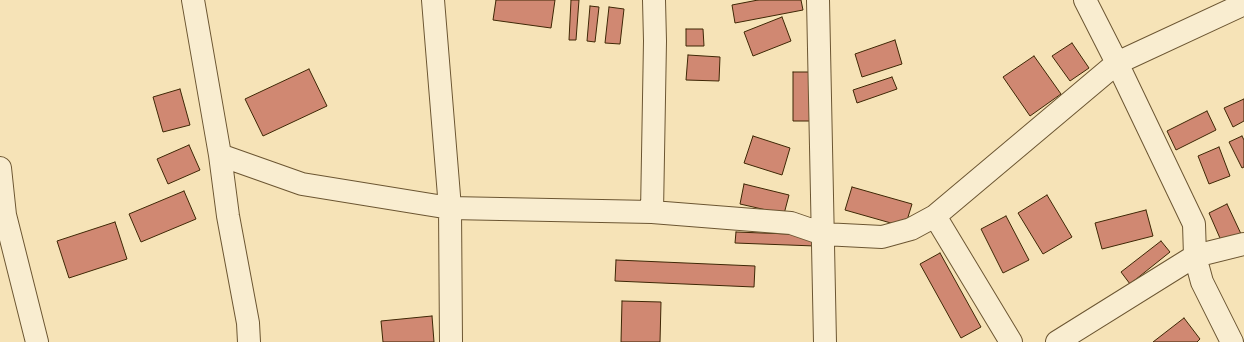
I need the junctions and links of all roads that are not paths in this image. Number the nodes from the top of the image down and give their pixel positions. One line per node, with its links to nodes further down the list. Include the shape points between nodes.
1 (192, 0): 8 (street)
2 (433, 0): 10 (street)
3 (654, 0): 11 (street)
4 (818, 0): 13 (street)
5 (1085, 0): 7 (street)
6 (1244, 4): 7 (street)
7 (1117, 63): 12 (street); 15 (street, via 1194,224)
8 (220, 155): 10 (street, via 302,184); 17 (street)
9 (0, 168): 16 (street, via 5,214)
10 (450, 208): 11 (street); 18 (street)
11 (652, 212): 13 (street, via 791,223)
12 (935, 216): 13 (street, via 911,229 882,237); 20 (street)
13 (823, 234): 19 (street)
14 (1244, 244): 15 (street)
15 (1195, 256): 21 (street); 22 (street, via 1202,282)
16 (37, 342)
17 (249, 342)
18 (451, 342)
19 (825, 342)
20 (1011, 342)
21 (1057, 342)
22 (1232, 342)

